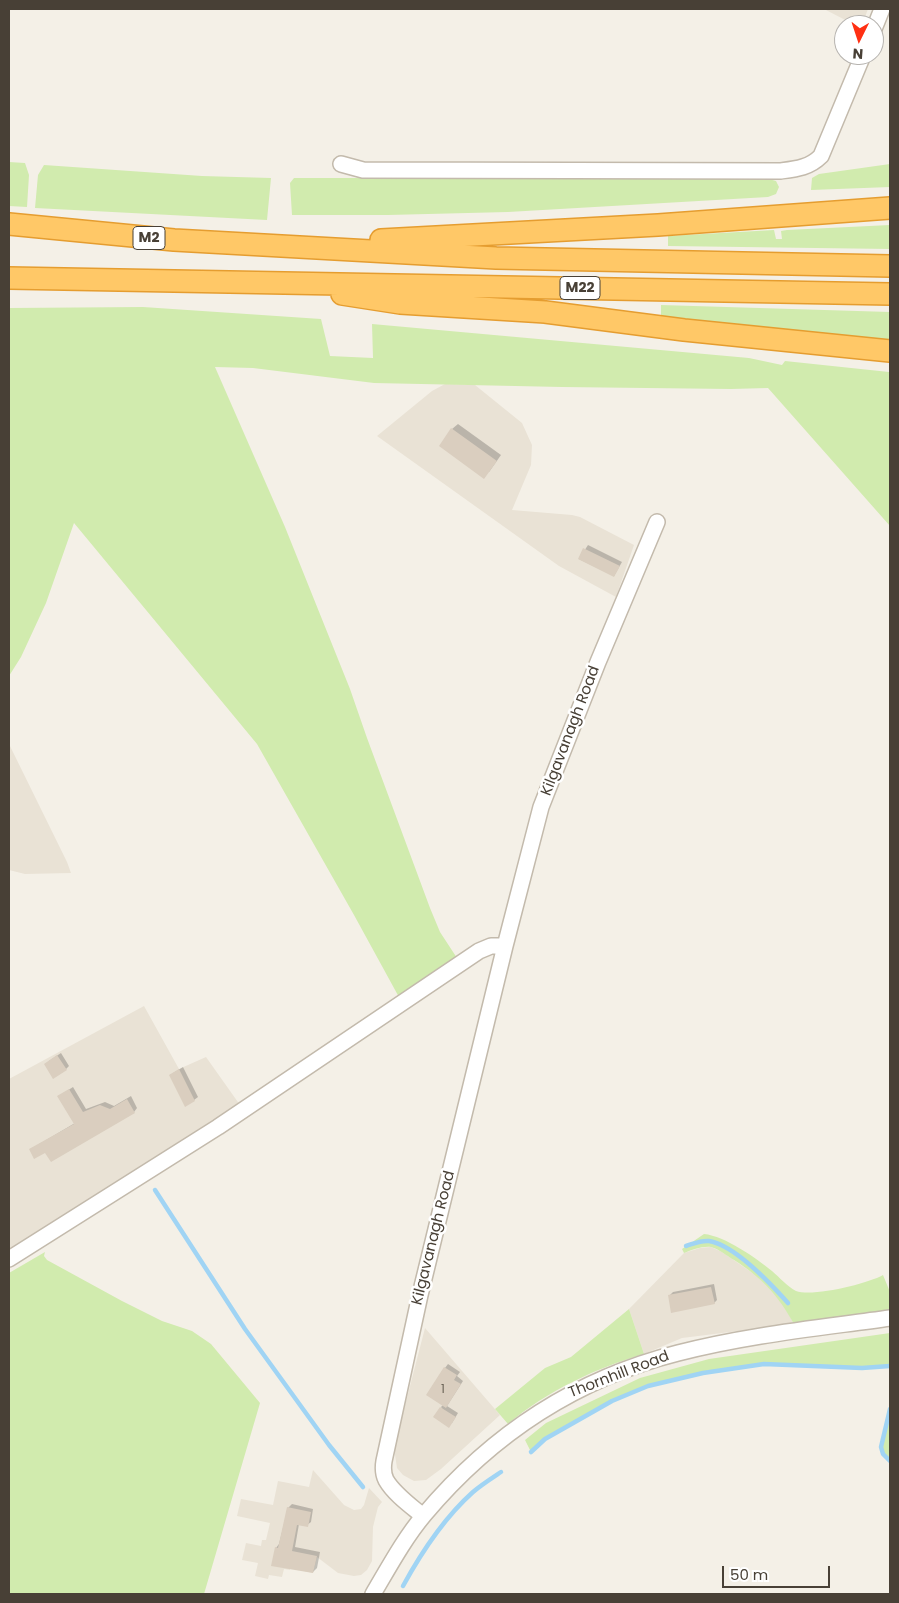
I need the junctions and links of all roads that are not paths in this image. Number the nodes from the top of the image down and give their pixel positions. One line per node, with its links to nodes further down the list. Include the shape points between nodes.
1 (860, 65): 2 (street, via 821,156 799,168 780,171 363,170)
2 (342, 164)
3 (890, 208): 5 (highway)
4 (9, 224): 5 (highway, M2)
5 (290, 247): 6 (highway, M22, via 496,258)
6 (890, 266)
7 (9, 278): 8 (highway)
8 (270, 283): 9 (highway, M22); 10 (highway, via 400,303 545,312)
9 (890, 294)
10 (890, 351)
11 (657, 522): 12 (street, Kilgavanagh Road, via 541,807)
12 (505, 946): 13 (street, via 478,950 218,1127); 15 (street, Kilgavanagh Road, via 420,1295 384,1461 385,1479)
13 (9, 1259)
14 (890, 1318): 15 (street, Thornhill Road, via 720,1343 676,1353 601,1379 550,1404 501,1438 461,1474)
15 (423, 1516): 16 (street, Thornhill Road)
16 (373, 1594)

